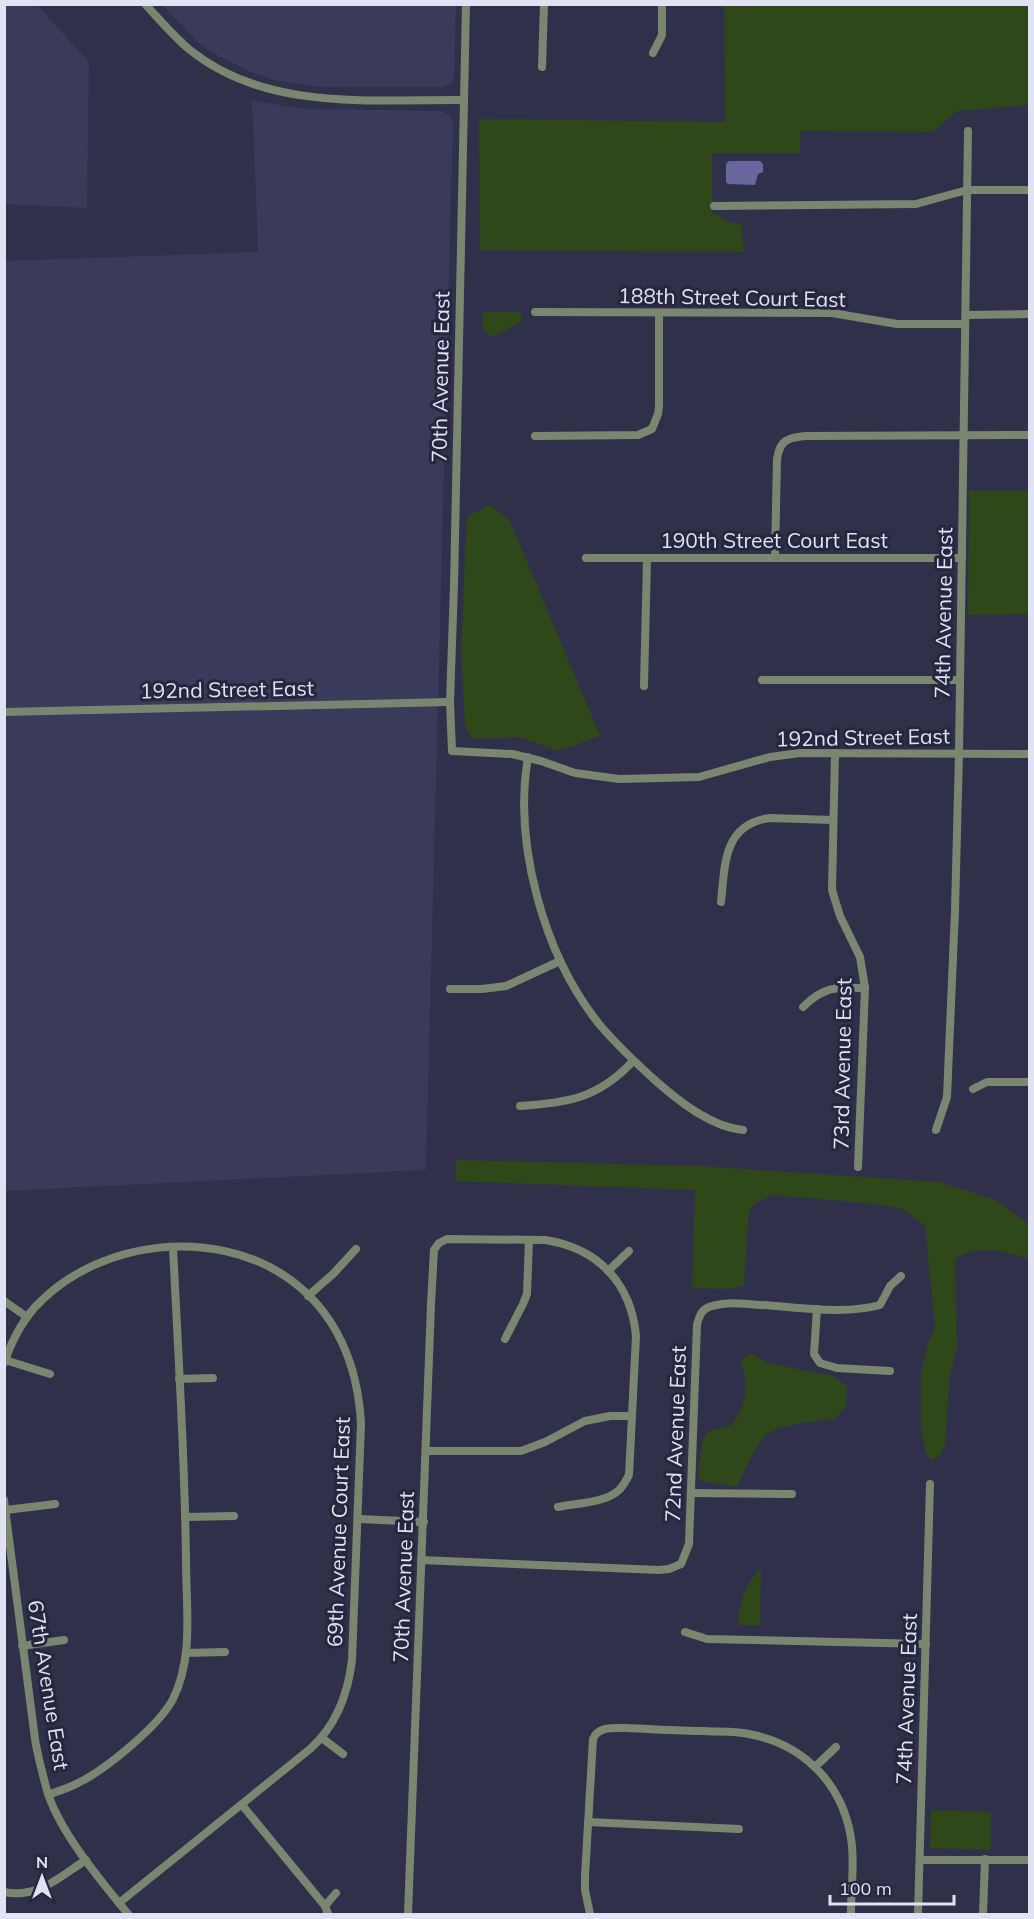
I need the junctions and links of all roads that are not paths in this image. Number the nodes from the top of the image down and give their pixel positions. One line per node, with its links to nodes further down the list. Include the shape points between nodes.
1 (145, 4): 7 (street, via 195,54 261,88 312,98)
2 (466, 4): 7 (street, 70th Avenue East)
3 (544, 4): 6 (street)
4 (662, 4): 5 (street, via 662,35)
5 (653, 53)
6 (542, 67)
7 (464, 100): 26 (street, 70th Avenue East)
8 (968, 131): 9 (street, 74th Avenue East)
9 (967, 190): 10 (street); 11 (street, via 916,204); 15 (street, 74th Avenue East)
10 (1029, 190)
11 (714, 206)
12 (535, 312): 13 (street, 188th Street Court East)
13 (658, 314): 15 (street, 188th Street Court East, via 832,313 897,324); 17 (street, via 658,414 649,431 638,435)
14 (1029, 314): 15 (street, 188th Street Court East)
15 (965, 320): 18 (street, 74th Avenue East)
16 (1029, 435): 18 (street)
17 (535, 436)
18 (963, 436): 19 (street, via 805,436 785,440 777,459); 21 (street, 74th Avenue East)
19 (775, 557): 21 (street, 190th Street Court East); 22 (street, 190th Street Court East)
20 (586, 558): 22 (street, 190th Street Court East)
21 (962, 558): 24 (street, 74th Avenue East)
22 (647, 559): 25 (street)
23 (762, 680): 24 (street)
24 (959, 680): 30 (street, 74th Avenue East)
25 (644, 686)
26 (450, 702): 27 (street, 192nd Street East); 28 (street, 70th Avenue East)
27 (4, 712)
28 (452, 751): 32 (street, 192nd Street East)
29 (835, 753): 30 (street, 192nd Street East); 32 (street, 192nd Street East, via 770,757 711,775 619,779 575,773); 33 (street, 73rd Avenue East)
30 (959, 753): 31 (street, 192nd Street East); 44 (street, 74th Avenue East, via 947,1096)
31 (1029, 754)
32 (528, 757): 35 (street, via 525,817 531,869)
33 (833, 820): 34 (street, via 770,818 744,827 730,843); 36 (street, 73rd Avenue East, via 832,890 860,957)
34 (721, 902)
35 (560, 961): 37 (street, via 506,986); 39 (street, via 599,1023)
36 (865, 987): 38 (street, via 824,990); 45 (street, 73rd Avenue East)
37 (450, 989)
38 (803, 1007)
39 (633, 1061): 42 (street, via 602,1088 584,1096 558,1104); 43 (street, via 701,1114 729,1129)
40 (1029, 1082): 41 (street, via 987,1082)
41 (973, 1089)
42 (520, 1106)
43 (743, 1130)
44 (936, 1130)
45 (858, 1167)
46 (528, 1240): 50 (street, via 560,1242 587,1254); 56 (street, via 526,1293); 63 (street, 70th Avenue East, via 447,1239 434,1250)
47 (173, 1247): 52 (street, 69th Avenue Court East, via 217,1250 261,1262); 55 (street, 69th Avenue Court East, via 137,1251 91,1266 55,1288); 61 (street)
48 (356, 1249): 52 (street)
49 (629, 1251): 50 (street)
50 (608, 1271): 62 (street, via 625,1293 634,1322)
51 (901, 1276): 54 (street, via 880,1305)
52 (308, 1296): 72 (street, 69th Avenue Court East, via 336,1329 356,1377 361,1424)
53 (4, 1301): 55 (street)
54 (817, 1309): 58 (street, via 815,1359 837,1368); 65 (street, 72nd Avenue East, via 728,1304 701,1312 697,1325)
55 (27, 1317): 57 (street)
56 (505, 1339)
57 (5, 1361): 59 (street)
58 (890, 1371)
59 (50, 1374)
60 (213, 1378): 61 (street)
61 (179, 1379): 71 (street)
62 (632, 1416): 63 (street, via 585,1421 521,1450); 69 (street, via 629,1475 619,1490 603,1498)
63 (426, 1451): 73 (street, 70th Avenue East)
64 (930, 1484): 77 (street, 74th Avenue East)
65 (691, 1493): 66 (street); 74 (street, 72nd Avenue East, via 689,1544 684,1560 669,1569)
66 (792, 1494)
67 (55, 1504): 68 (street, 67th Avenue East)
68 (5, 1505): 78 (street, 67th Avenue East)
69 (558, 1507)
70 (234, 1516): 71 (street)
71 (185, 1517): 80 (street)
72 (359, 1519): 73 (street); 81 (street, 69th Avenue Court East, via 350,1678 338,1711)
73 (424, 1522): 74 (street, 70th Avenue East)
74 (421, 1560): 98 (street, 70th Avenue East)
75 (685, 1632): 77 (street, via 707,1639)
76 (64, 1640): 78 (street)
77 (926, 1644): 91 (street, 74th Avenue East)
78 (22, 1646): 85 (street, 67th Avenue East, via 35,1739)
79 (225, 1652): 80 (street)
80 (186, 1653): 85 (street, via 172,1700 157,1720 94,1773)
81 (322, 1738): 83 (street); 86 (street, 69th Avenue Court East)
82 (836, 1747): 84 (street)
83 (343, 1754)
84 (816, 1766): 87 (street, via 773,1740 740,1733 609,1728 593,1739); 100 (street, via 842,1805 848,1826 852,1847)
85 (49, 1795): 90 (street, 67th Avenue East)
86 (242, 1805): 95 (street, 69th Avenue Court East); 96 (street)
87 (588, 1822): 88 (street); 99 (street, via 585,1883)
88 (739, 1829)
89 (985, 1859): 91 (street); 92 (street); 102 (street)
90 (86, 1860): 93 (street, via 35,1892); 95 (street, 67th Avenue East)
91 (920, 1860): 101 (street, 74th Avenue East)
92 (1029, 1860)
93 (4, 1892)
94 (336, 1893): 96 (street)
95 (119, 1904): 97 (street, 67th Avenue East)
96 (326, 1910)
97 (128, 1914)
98 (408, 1914)
99 (590, 1914)
100 (851, 1914)
101 (918, 1914)
102 (983, 1914)

